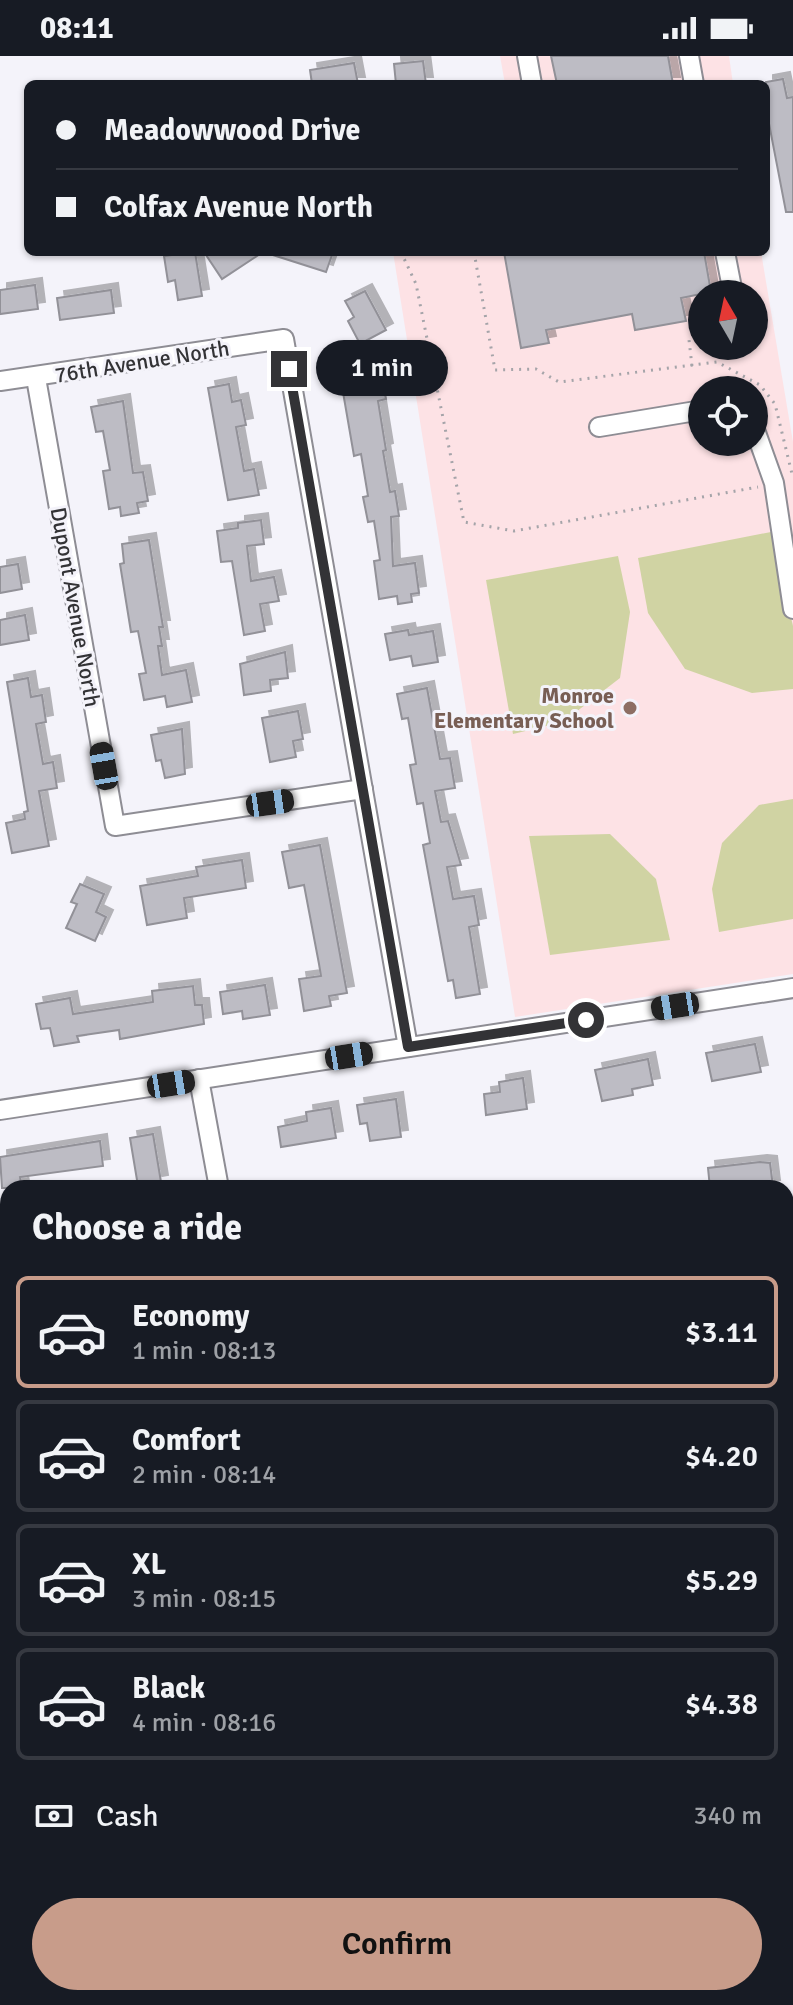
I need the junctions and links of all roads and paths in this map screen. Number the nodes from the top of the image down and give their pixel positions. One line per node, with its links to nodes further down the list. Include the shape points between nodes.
1 (527, 56): 3 (street)
2 (689, 56): 4 (street)
3 (531, 80)
4 (693, 80)
5 (403, 256): 17 (path, via 416,284 464,522 514,531)
6 (475, 256): 10 (path, via 495,370 536,369 559,382)
7 (726, 256): 8 (street)
8 (730, 280)
9 (691, 360): 10 (path)
10 (692, 366): 16 (path, via 717,362 760,385 775,404)
11 (36, 378): 12 (street, 76th Avenue North); 19 (street, Dupont Avenue North, via 115,826); 19 (street, 76th Avenue North, via 284,339)
12 (0, 381)
13 (688, 412): 14 (street)
14 (599, 427)
15 (764, 456): 18 (street, via 774,483)
16 (793, 478)
17 (754, 488)
18 (793, 609)
19 (363, 789): 21 (street)
20 (793, 988): 21 (street)
21 (408, 1047): 22 (street)
22 (199, 1079): 23 (street); 24 (street)
23 (0, 1110)
24 (218, 1180)

